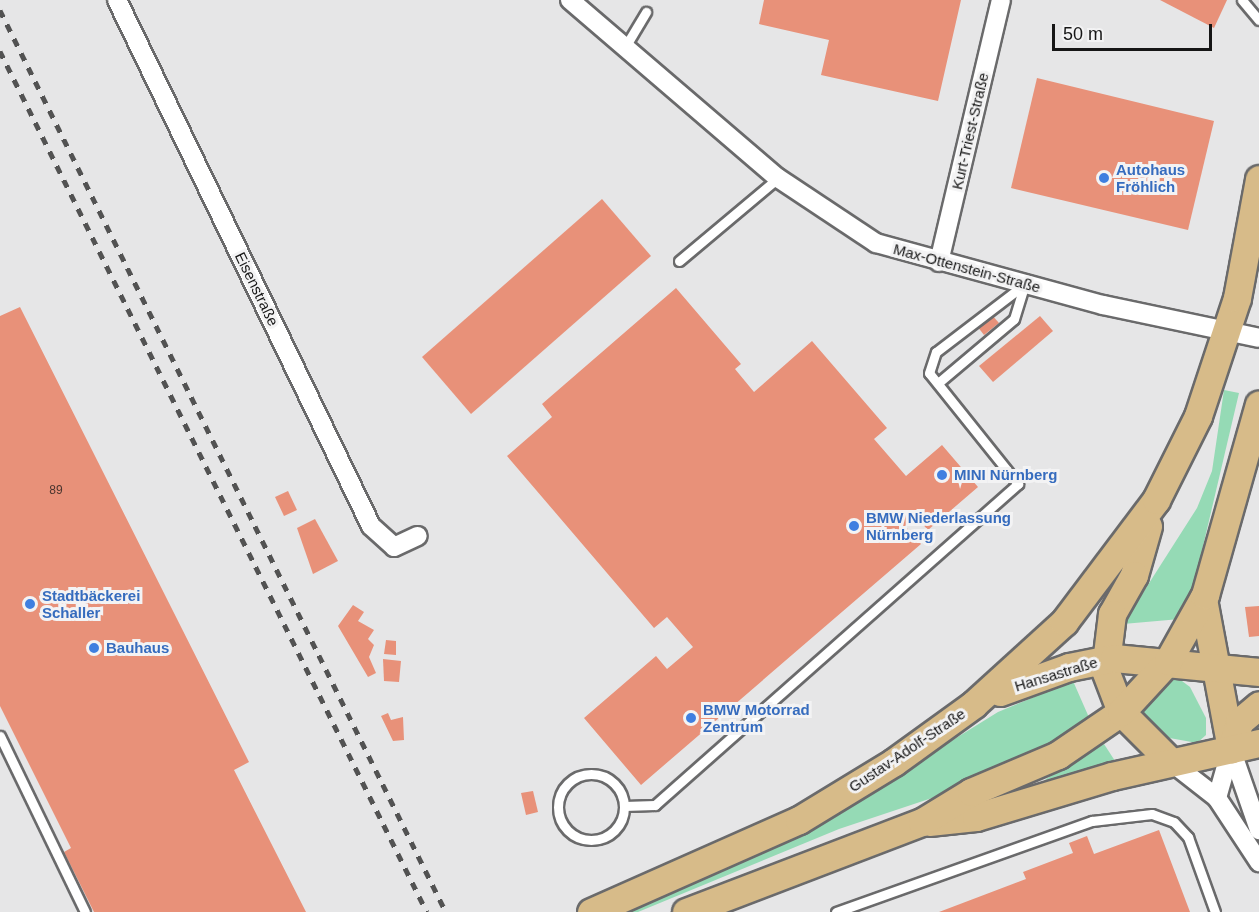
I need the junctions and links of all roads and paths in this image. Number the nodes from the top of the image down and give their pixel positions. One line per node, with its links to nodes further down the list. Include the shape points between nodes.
1 (117, 0): 18 (street, Eisenstraße, via 370,526 394,548)
2 (570, 0): 7 (street, Max-Ottenstein-Straße)
3 (1001, 0): 11 (street, Kurt-Triest-Straße)
4 (1242, 0): 6 (lane)
5 (646, 12): 7 (lane)
6 (1259, 20)
7 (625, 47): 8 (street, Max-Ottenstein-Straße)
8 (778, 178): 10 (lane); 11 (street, Max-Ottenstein-Straße, via 876,243)
9 (1259, 179): 13 (main road, Gustav-Adolf-Straße)
10 (679, 261)
11 (939, 262): 12 (street, Max-Ottenstein-Straße)
12 (1025, 284): 13 (street, Max-Ottenstein-Straße); 15 (lane, via 1014,319); 15 (lane, via 936,352 929,373)
13 (1229, 328): 14 (street); 17 (main road, Gustav-Adolf-Straße, via 1198,416)
14 (1259, 338)
15 (938, 383): 32 (lane, via 1018,484 655,805)
16 (1259, 404): 19 (main road, via 1227,531)
17 (1156, 500): 20 (main road, Gustav-Adolf-Straße, via 1134,575 1112,614); 24 (main road, Gustav-Adolf-Straße, via 1064,622)
18 (418, 536)
19 (1203, 599): 21 (main road); 22 (main road)
20 (1104, 659): 21 (main road, Hansastraße); 24 (main road, Hansastraße, via 1044,674); 26 (main road, Gustav-Adolf-Straße)
21 (1168, 660): 22 (main road, Hansastraße); 26 (main road)
22 (1213, 666): 23 (main road, Hansastraße); 29 (main road)
23 (1259, 672)
24 (974, 704): 37 (main road, Gustav-Adolf-Straße, via 894,762 799,820)
25 (1259, 705): 29 (main road, via 1239,722)
26 (1121, 712): 30 (main road, Gustav-Adolf-Straße); 33 (main road, via 1058,755 971,792)
27 (0, 736): 36 (lane)
28 (1259, 743): 29 (main road)
29 (1231, 749): 30 (main road); 31 (street); 34 (street)
30 (1171, 762): 31 (street); 33 (main road, via 976,817)
31 (1217, 798): 35 (street)
32 (624, 806): 32 (lane, via 617,827 588,840 568,831 558,812 562,790 588,774 609,779)
33 (922, 822): 38 (main road)
34 (1259, 830)
35 (1259, 862)
36 (85, 912)
37 (591, 912)
38 (686, 912)
39 (836, 912): 40 (lane, via 1092,821 1152,814 1174,822 1188,837)
40 (1215, 912)

